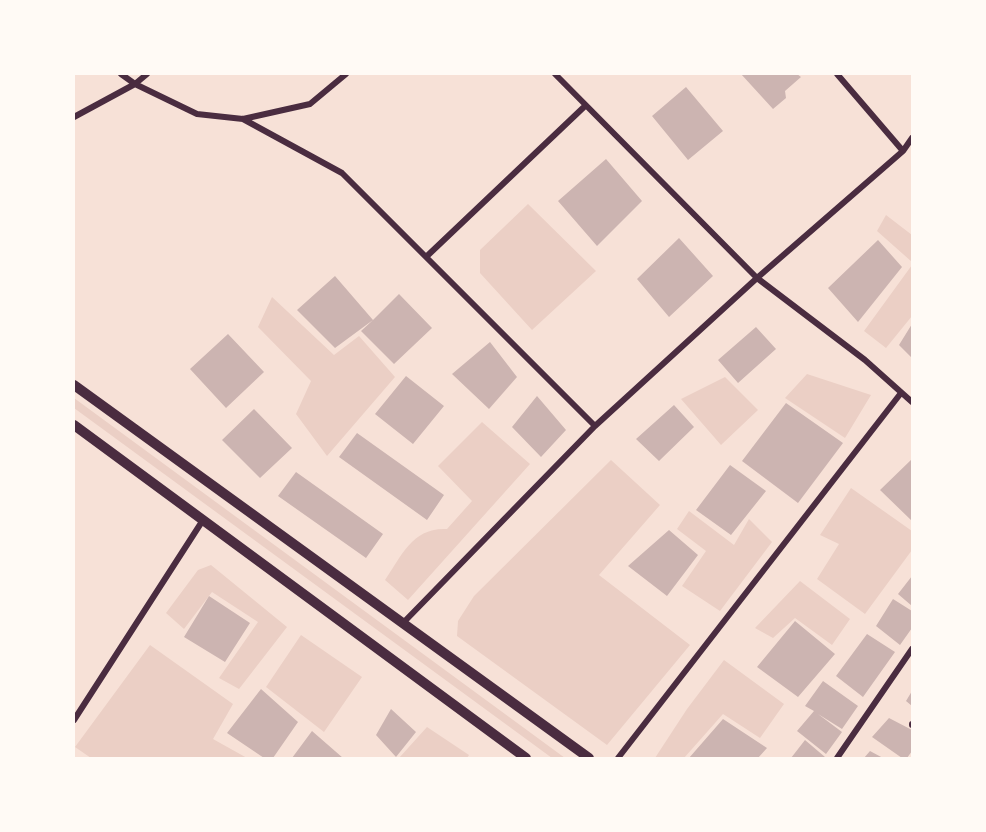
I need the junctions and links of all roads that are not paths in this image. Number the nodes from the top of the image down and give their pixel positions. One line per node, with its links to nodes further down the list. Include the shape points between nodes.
1 (121, 74): 6 (street)
2 (147, 74): 6 (street)
3 (346, 74): 9 (street, via 310,104)
4 (555, 74): 7 (street)
5 (837, 74): 11 (street)
6 (135, 84): 8 (street); 9 (street, via 197,114)
7 (585, 106): 12 (street); 13 (street)
8 (74, 117)
9 (243, 119): 12 (street, via 342,173)
10 (912, 138): 11 (street)
11 (903, 151): 13 (street)
12 (426, 257): 18 (street)
13 (757, 278): 15 (street, via 865,360); 18 (street)
14 (74, 385): 20 (street)
15 (901, 393): 16 (street); 25 (street)
16 (912, 402)
17 (74, 425): 19 (street)
18 (595, 426): 20 (street)
19 (203, 520): 22 (street); 23 (street)
20 (403, 623): 24 (street)
21 (912, 649): 26 (street)
22 (74, 720)
23 (526, 759)
24 (589, 759)
25 (618, 759)
26 (837, 759)

